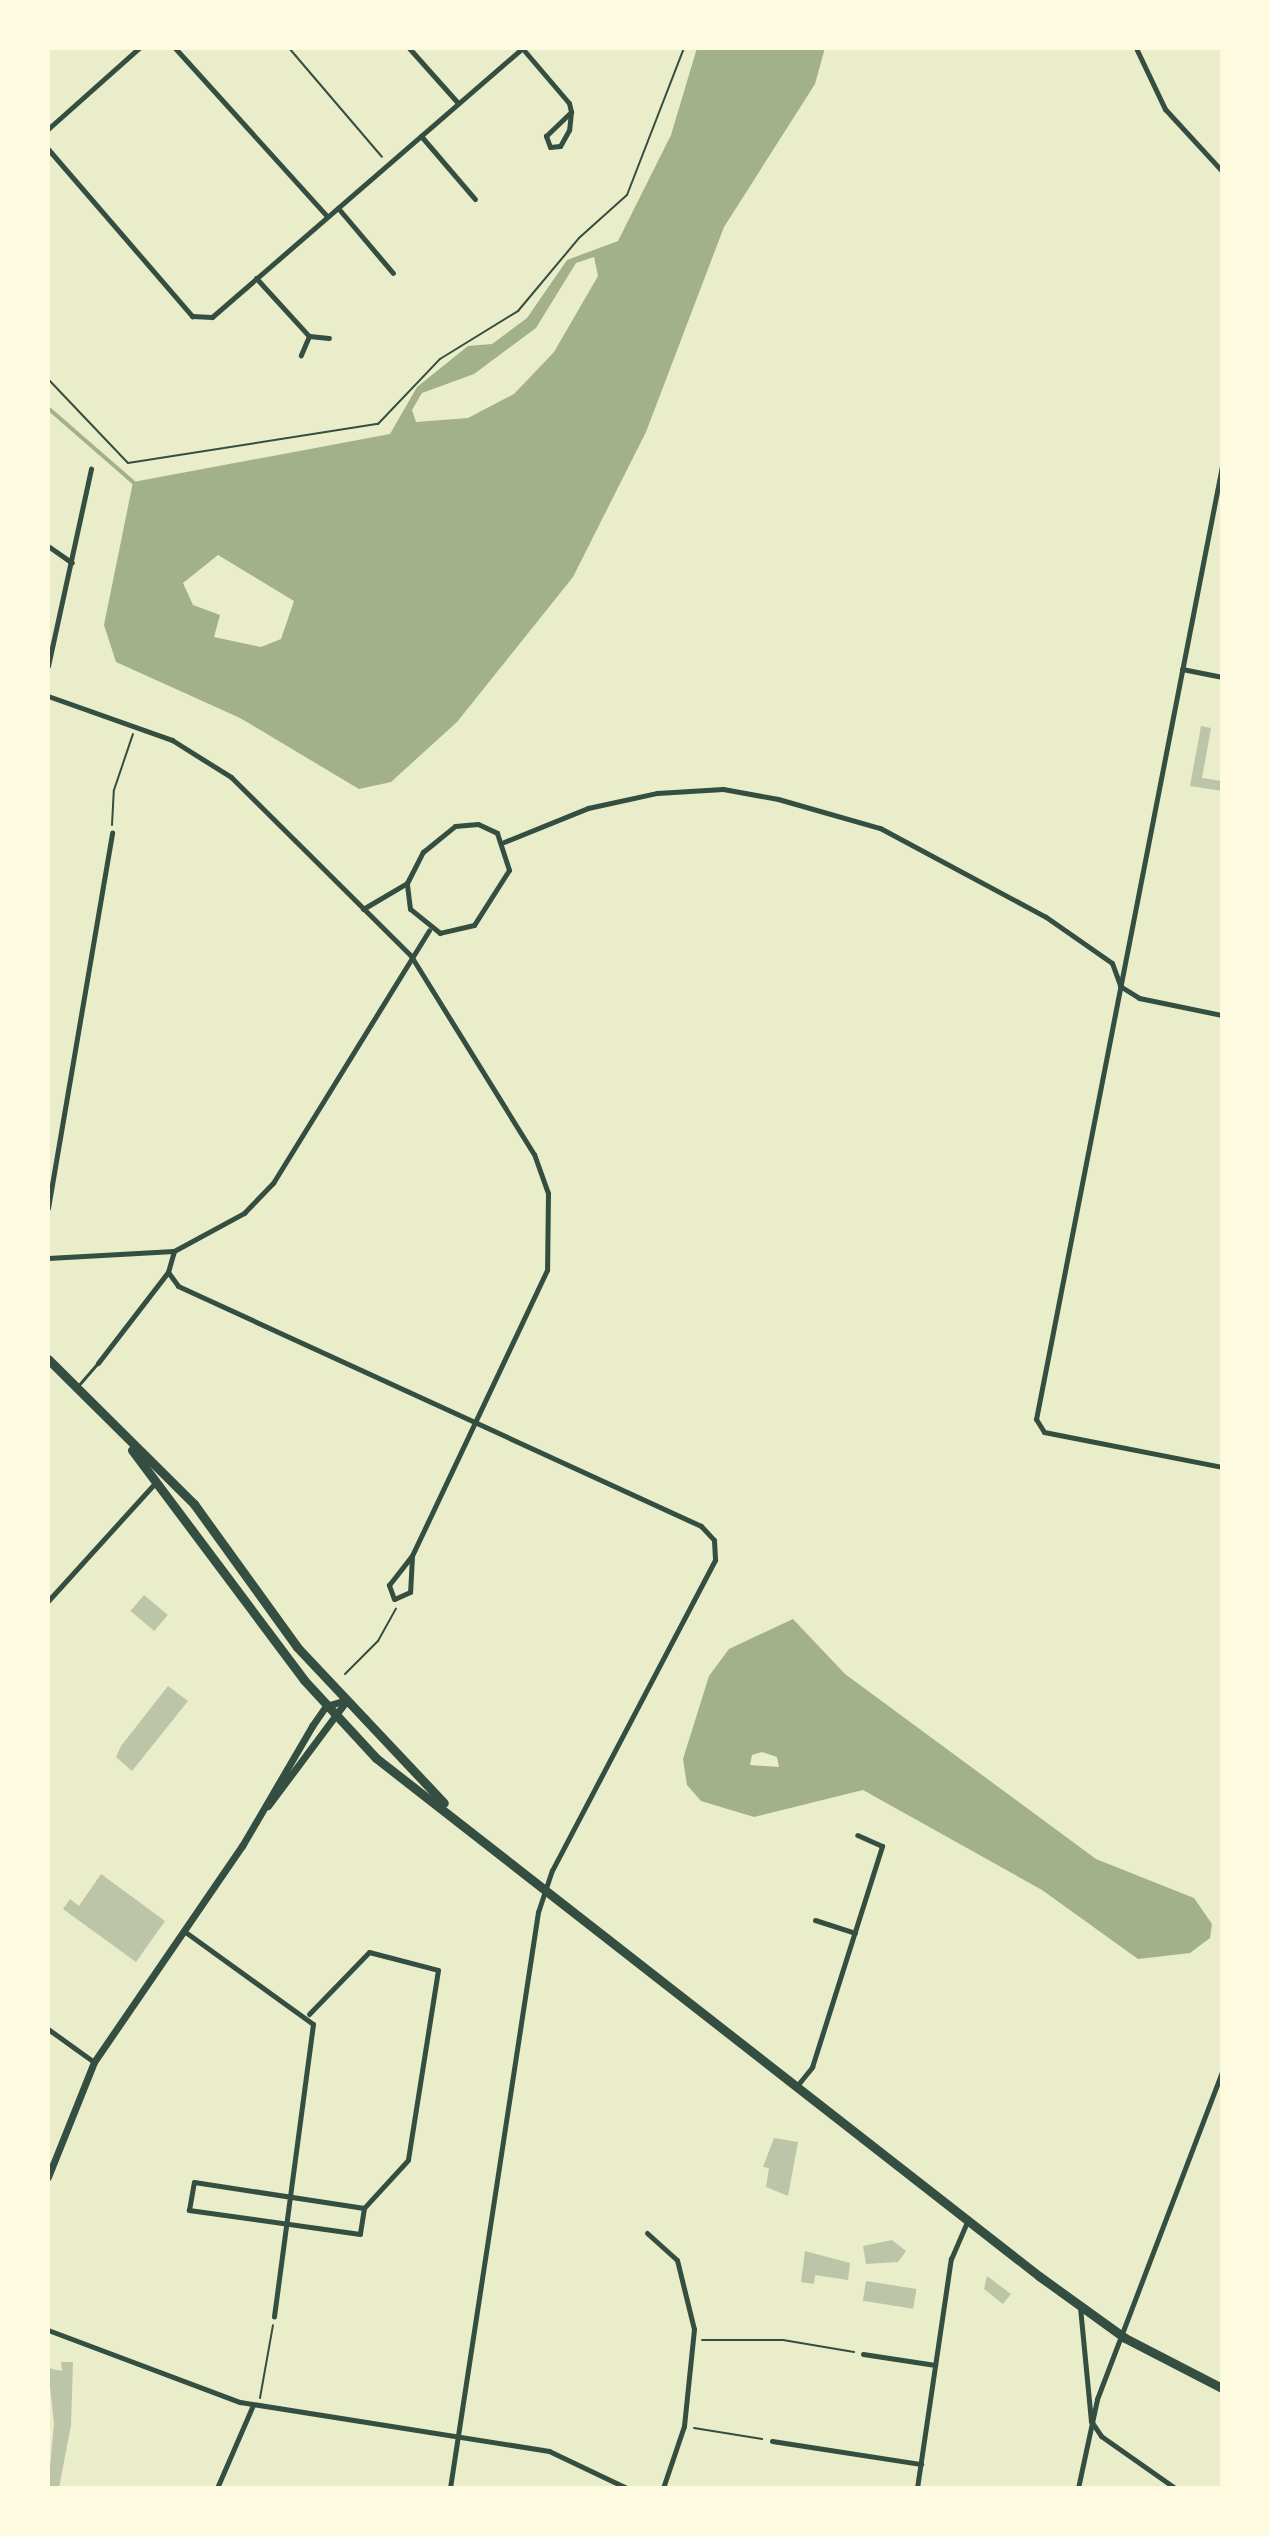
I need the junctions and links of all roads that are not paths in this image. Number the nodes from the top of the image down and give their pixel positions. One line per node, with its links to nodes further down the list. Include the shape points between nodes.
1 (139, 48): 8 (street)
2 (175, 48): 14 (street)
3 (409, 48): 6 (street)
4 (522, 48): 6 (street); 7 (street)
5 (1136, 48): 11 (street, via 1165,109)
6 (458, 103): 9 (street)
7 (571, 112): 7 (street, via 560,146 548,146 547,134)
8 (48, 129)
9 (421, 136): 12 (street); 13 (street)
10 (48, 149): 16 (street, via 192,316 212,317)
11 (1222, 171)
12 (475, 199)
13 (338, 208): 14 (street); 15 (street)
14 (326, 215): 16 (street)
15 (393, 273)
16 (256, 278): 17 (street)
17 (309, 336): 18 (street); 20 (street)
18 (329, 338)
19 (1222, 344): 21 (street)
20 (301, 355)
21 (1222, 387)
22 (1222, 466): 27 (street)
23 (91, 469): 25 (street)
24 (48, 546): 25 (street)
25 (72, 563): 26 (street)
26 (48, 666)
27 (1182, 669): 28 (street); 36 (street)
28 (1222, 677)
29 (48, 696): 33 (street, via 136,725 207,757)
30 (112, 832): 38 (street)
31 (504, 842): 32 (street, via 478,824 455,826 423,852); 34 (street, via 507,880 480,919 455,933); 36 (street, via 588,808 657,793 723,789 778,799 880,828 1035,911 1112,963)
32 (407, 883): 33 (street); 34 (street, via 410,909)
33 (363, 909): 35 (street)
34 (429, 930): 35 (street)
35 (411, 956): 39 (street, via 273,1183 244,1213); 45 (street, via 503,1099 548,1193 547,1270)
36 (1120, 986): 37 (street, via 1139,998); 47 (street, via 1038,1428)
37 (1222, 1015)
38 (48, 1208)
39 (174, 1251): 40 (street); 41 (street)
40 (48, 1258)
41 (168, 1272): 43 (street); 45 (street, via 178,1286)
42 (48, 1359): 44 (main road)
43 (98, 1363): 44 (lane)
44 (75, 1390): 46 (main road)
45 (473, 1425): 49 (street); 57 (street, via 701,1526 714,1540 715,1560)
46 (132, 1450): 48 (main road); 51 (main road, via 194,1504 297,1647)
47 (1222, 1467)
48 (154, 1484): 50 (street); 52 (main road)
49 (412, 1556): 49 (street, via 410,1592 398,1600 389,1585)
50 (48, 1601)
51 (347, 1700): 52 (street); 53 (street); 54 (main road)
52 (326, 1706): 53 (main road); 55 (street)
53 (338, 1720): 54 (main road, via 411,1786); 55 (street)
54 (448, 1807): 57 (main road)
55 (267, 1808): 59 (street)
56 (857, 1835): 60 (street, via 882,1846)
57 (545, 1890): 65 (main road); 81 (street)
58 (815, 1920): 60 (street)
59 (183, 1930): 61 (street); 63 (street)
60 (855, 1933): 65 (street, via 812,2067)
61 (309, 2014): 67 (street); 68 (street, via 369,1952 438,1970 408,2160)
62 (48, 2029): 63 (street)
63 (94, 2062): 66 (street)
64 (1222, 2071): 75 (street)
65 (796, 2088): 69 (main road)
66 (48, 2177)
67 (289, 2197): 68 (street); 70 (street); 70 (street, via 194,2182 189,2210)
68 (364, 2208): 70 (street, via 360,2234)
69 (968, 2221): 72 (main road); 77 (street, via 951,2259)
70 (285, 2224): 73 (street)
71 (647, 2233): 87 (street, via 677,2260 695,2340 684,2426)
72 (1080, 2306): 75 (main road); 80 (street)
73 (274, 2316)
74 (48, 2330): 79 (street)
75 (1125, 2338): 78 (main road); 80 (street)
76 (863, 2354): 77 (street)
77 (935, 2365): 83 (street)
78 (1222, 2388)
79 (256, 2406): 81 (street); 84 (street)
80 (1091, 2421): 89 (street); 90 (street, via 1101,2436)
81 (458, 2436): 85 (street); 86 (street, via 562,2455)
82 (772, 2441): 83 (street)
83 (921, 2464): 88 (street)
84 (217, 2488)
85 (450, 2488)
86 (627, 2488)
87 (663, 2488)
88 (917, 2488)
89 (1078, 2488)
90 (1175, 2488)

